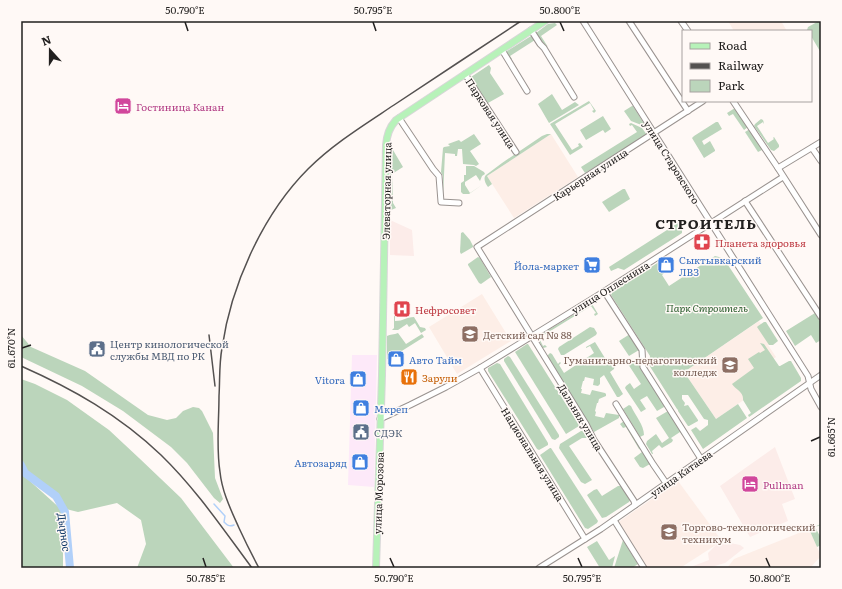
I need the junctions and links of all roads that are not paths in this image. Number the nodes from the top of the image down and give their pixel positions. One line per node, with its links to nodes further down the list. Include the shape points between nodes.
1 (545, 21): 5 (main road, Элеваторная улица)
2 (583, 21): 17 (street, улица Старовского)
3 (629, 21): 11 (street)
4 (681, 21): 6 (street)
5 (531, 30): 7 (main road, Элеваторная улица); 10 (street)
6 (687, 30)
7 (502, 50): 8 (main road, Элеваторная улица); 9 (street)
8 (466, 74): 16 (main road, Элеваторная улица); 20 (street, Парковая улица)
9 (527, 91)
10 (574, 97)
11 (682, 102)
12 (682, 102): 15 (street)
13 (702, 102): 15 (street, Карьерная улица)
14 (734, 102): 22 (street)
15 (688, 111): 17 (street, Карьерная улица)
16 (399, 118): 25 (street, via 440,176 441,202); 37 (main road, Элеваторная улица, via 390,128 386,145)
17 (653, 133): 26 (street, улица Старовского); 28 (street, Карьерная улица)
18 (821, 142): 19 (street)
19 (812, 148): 21 (street); 22 (street)
20 (516, 152)
21 (821, 161)
22 (778, 168): 23 (street)
23 (783, 176): 24 (street, улица Оплеснина); 27 (street)
24 (745, 201): 26 (street, улица Оплеснина); 30 (street)
25 (459, 203)
26 (710, 223): 29 (street, улица Оплеснина); 34 (street, улица Старовского, via 808,376)
27 (821, 235)
28 (477, 247): 31 (street, Дальняя улица)
29 (604, 291): 31 (street, улица Оплеснина); 38 (street, via 642,350 643,367)
30 (821, 317)
31 (532, 336): 32 (street, улица Оплеснина); 40 (street, Дальняя улица)
32 (480, 368): 37 (street, улица Оплеснина); 42 (street, Национальная улица)
33 (821, 376): 34 (street, улица Катаева)
34 (810, 383): 36 (street, улица Старовского); 38 (street, улица Катаева)
35 (616, 404): 39 (street)
36 (821, 407)
37 (380, 418): 43 (main road, улица Морозова)
38 (701, 459): 39 (street, улица Катаева)
39 (666, 483): 40 (street, улица Катаева)
40 (635, 505): 41 (street, улица Катаева)
41 (614, 520): 42 (street, улица Катаева); 45 (street)
42 (585, 539): 44 (street, улица Катаева)
43 (376, 568)
44 (539, 568)
45 (644, 568)

